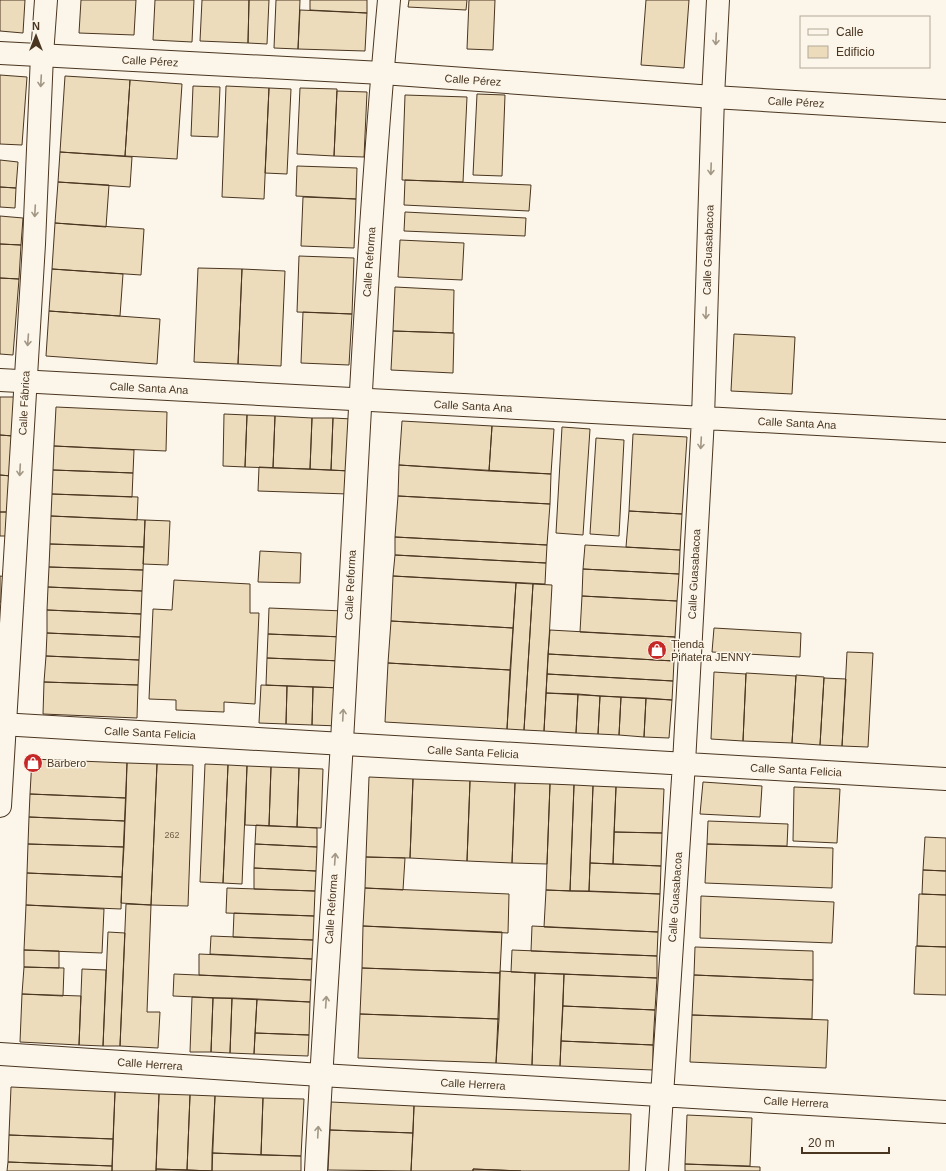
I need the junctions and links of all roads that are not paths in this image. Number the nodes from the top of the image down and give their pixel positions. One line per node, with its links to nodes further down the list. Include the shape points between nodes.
1 (46, 0): 5 (street, Calle Fábrica)
2 (389, 0): 6 (street, Calle Reforma)
3 (718, 0): 7 (street, Calle Guasabacoa, one-way to 7)
4 (0, 53): 5 (street, Calle Pérez)
5 (42, 55): 6 (street, Calle Pérez); 10 (street, Calle Fábrica, one-way to 10)
6 (382, 73): 7 (street, Calle Pérez); 11 (street, Calle Reforma)
7 (713, 97): 8 (street, Calle Pérez); 12 (street, Calle Guasabacoa, one-way to 12)
8 (946, 111)
9 (0, 380): 10 (street, Calle Santa Ana)
10 (25, 381): 11 (street, Calle Santa Ana); 14 (street, Calle Fábrica, one-way to 14)
11 (360, 400): 12 (street, Calle Santa Ana); 15 (street, Calle Reforma, one-way to 11)
12 (703, 418): 13 (street, Calle Santa Ana); 16 (street, Calle Guasabacoa, one-way to 16)
13 (946, 431)
14 (3, 724): 15 (street, Calle Santa Felicia); 18 (street, Calle Fábrica)
15 (342, 744): 16 (street, Calle Santa Felicia); 20 (street, Calle Reforma, one-way to 15)
16 (684, 763): 17 (street, Calle Santa Felicia); 21 (street, Calle Guasabacoa)
17 (946, 779)
18 (0, 806)
19 (0, 1054): 20 (street, Calle Herrera)
20 (321, 1075): 21 (street, Calle Herrera); 23 (street, Calle Reforma, one-way to 20)
21 (662, 1094): 22 (street, Calle Herrera); 24 (street, Calle Guasabacoa)
22 (946, 1112)
23 (316, 1171)
24 (657, 1171)

